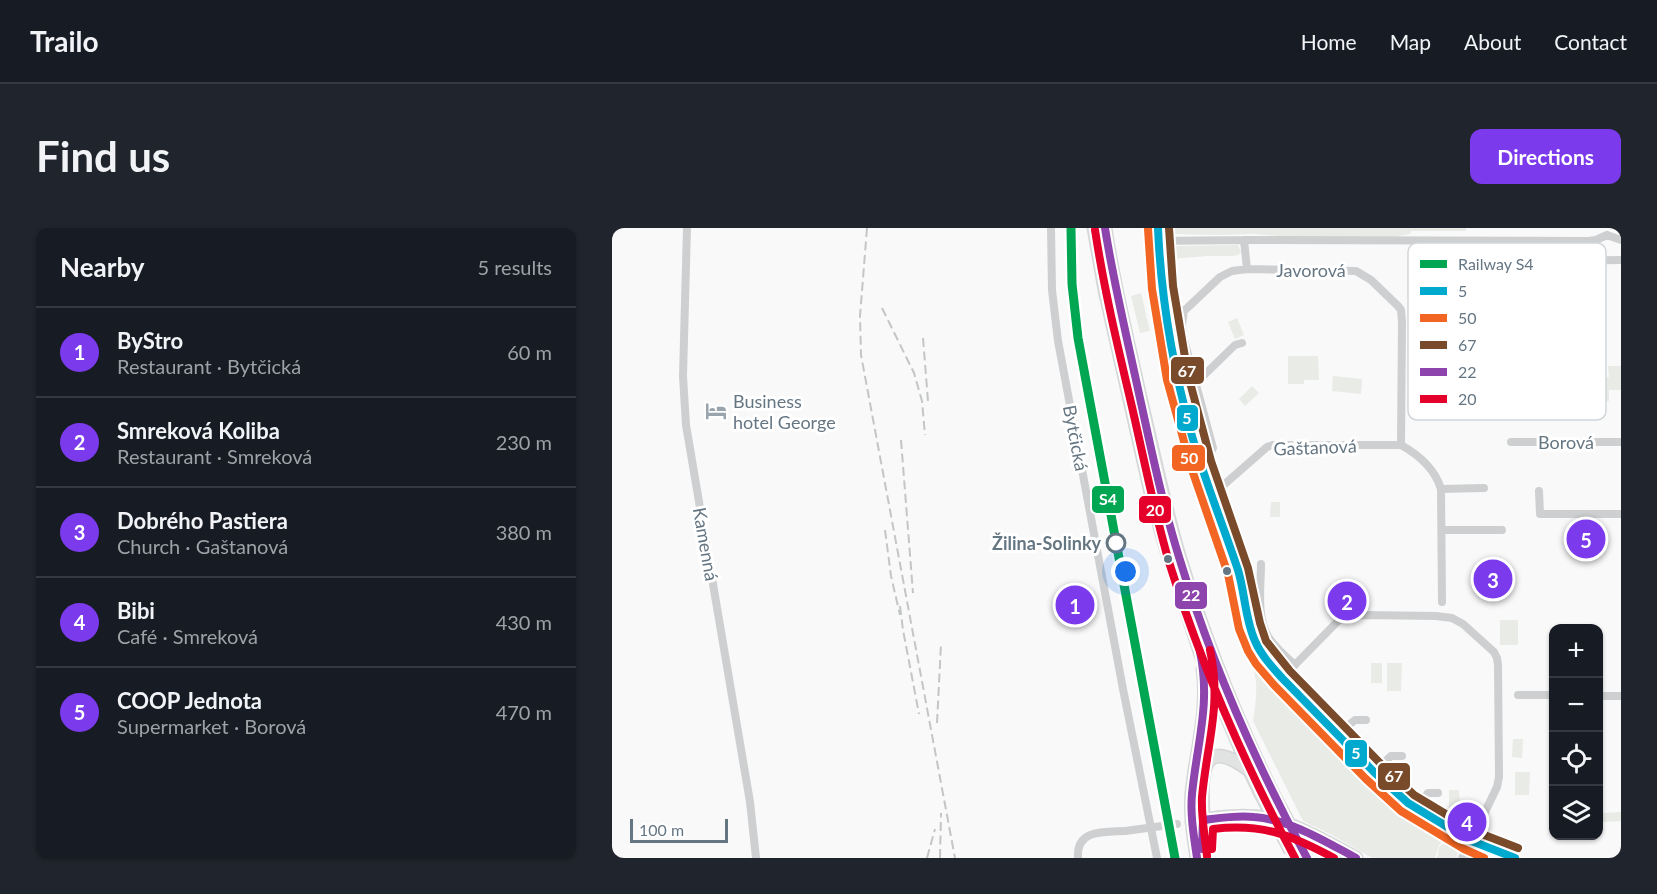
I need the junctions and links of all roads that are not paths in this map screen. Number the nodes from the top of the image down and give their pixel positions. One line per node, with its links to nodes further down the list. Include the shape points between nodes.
1 (687, 228): 45 (street, Kamenná, via 684,409)
2 (1051, 228): 47 (street, Bytčická, via 1058,341)
3 (1094, 228): 28 (main road, via 1154,506 1171,566)
4 (1105, 228): 28 (main road, via 1165,504)
5 (1158, 228): 9 (street)
6 (1609, 232): 7 (street, via 1588,241); 8 (street)
7 (1244, 240): 9 (street); 12 (street)
8 (1621, 240)
9 (1158, 241): 18 (street, via 1167,319)
10 (1606, 260): 11 (street)
11 (1621, 260)
12 (1247, 269): 14 (street, Javorová, via 1220,277 1184,311 1183,336); 17 (street, Javorová, via 1356,271 1398,306 1402,322)
13 (1242, 343): 14 (street, via 1235,345)
14 (1195, 384): 18 (street, Javorová, via 1213,448)
15 (1511, 442): 16 (street, Borová)
16 (1621, 442)
17 (1401, 445): 20 (street, via 1434,472); 22 (street, Gaštanová, via 1273,445)
18 (1200, 462): 22 (street)
19 (1484, 488): 20 (street)
20 (1441, 489): 24 (street)
21 (1539, 491): 23 (street, via 1540,514)
22 (1211, 496): 30 (street, via 1240,578 1252,635)
23 (1621, 514)
24 (1442, 530): 25 (street); 27 (street)
25 (1502, 530)
26 (1261, 564): 29 (street, via 1263,626 1268,637)
27 (1442, 602)
28 (1207, 654): 38 (main road); 42 (main road, via 1206,693 1191,796); 44 (main road, bridge)
29 (1295, 665): 30 (street); 43 (street, via 1340,620 1362,615 1452,618 1491,648 1498,665 1499,777)
30 (1282, 678): 36 (street)
31 (1518, 695): 32 (street)
32 (1549, 695)
33 (1603, 696): 34 (street)
34 (1621, 696)
35 (1366, 720): 36 (street, via 1355,720)
36 (1337, 735): 39 (street)
37 (1402, 756): 39 (street, via 1391,756)
38 (1250, 771): 42 (main road, via 1231,758 1211,759 1203,772); 44 (main road, bridge)
39 (1374, 772): 41 (street)
40 (1438, 793): 41 (street, via 1428,794)
41 (1416, 808): 43 (street)
42 (1198, 821): 46 (street, bridge, via 1092,834 1081,843); 48 (main road); 49 (main road); 50 (main road, via 1267,818 1306,832)
43 (1472, 841): 51 (street); 52 (street); 53 (street)
44 (1299, 856)
45 (756, 858)
46 (1078, 858)
47 (1157, 858)
48 (1197, 858)
49 (1202, 858)
50 (1356, 858)
51 (1462, 858)
52 (1471, 858)
53 (1515, 858)

